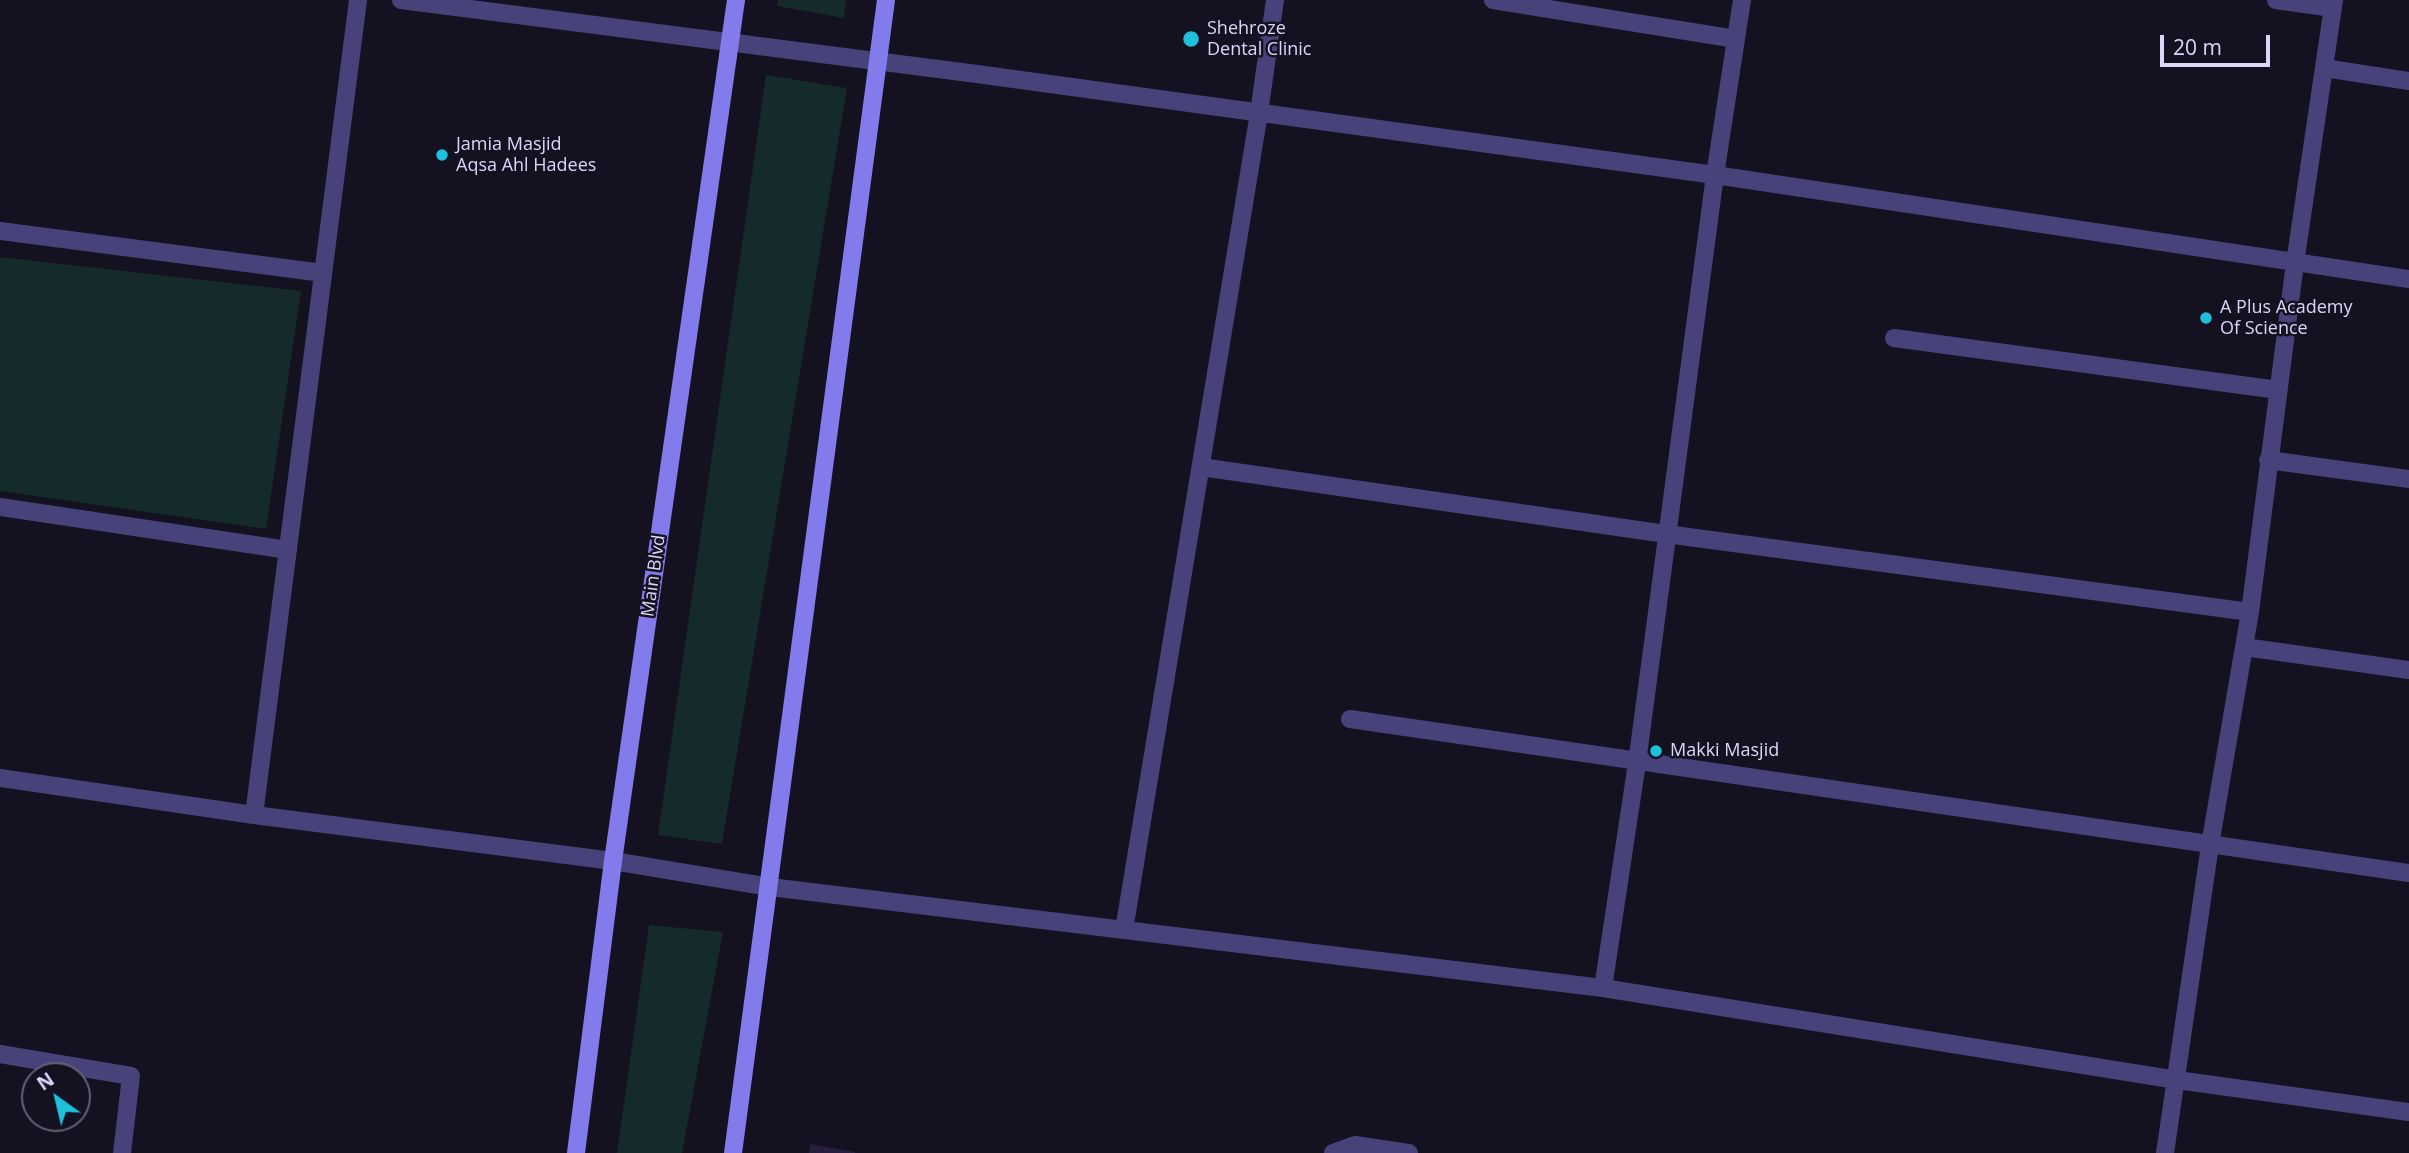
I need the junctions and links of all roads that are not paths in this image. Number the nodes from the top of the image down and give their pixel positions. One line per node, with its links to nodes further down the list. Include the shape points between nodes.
1 (358, 0): 19 (street)
2 (401, 0): 11 (street)
3 (736, 0): 11 (main road, Main Blvd)
4 (886, 0): 12 (main road)
5 (1275, 0): 15 (street)
6 (1493, 0): 10 (street)
7 (1742, 0): 10 (street)
8 (2276, 0): 9 (street)
9 (2334, 4): 13 (street)
10 (1736, 39): 16 (street)
11 (730, 41): 12 (street); 37 (main road, Main Blvd)
12 (878, 62): 15 (street); 39 (main road)
13 (2324, 68): 14 (street); 18 (street)
14 (2409, 81)
15 (1259, 113): 16 (street); 24 (street)
16 (1715, 175): 18 (street); 27 (street)
17 (0, 232): 19 (street)
18 (2295, 263): 20 (street); 22 (street)
19 (323, 273): 28 (street)
20 (2409, 279)
21 (1894, 338): 22 (street)
22 (2278, 390): 23 (street)
23 (2269, 460): 25 (street); 29 (street)
24 (1201, 467): 27 (street); 40 (street)
25 (2409, 479)
26 (0, 507): 28 (street)
27 (1666, 534): 29 (street); 33 (street)
28 (288, 550): 35 (street)
29 (2250, 612): 30 (street)
30 (2244, 646): 31 (street); 36 (street)
31 (2409, 670)
32 (1350, 719): 33 (street)
33 (1637, 763): 36 (street); 41 (street)
34 (0, 778): 35 (street)
35 (254, 815): 37 (street)
36 (2210, 845): 38 (street); 43 (street)
37 (613, 861): 39 (street); 46 (main road, Main Blvd)
38 (2409, 873)
39 (770, 887): 40 (street); 47 (main road)
40 (1124, 930): 41 (street)
41 (1603, 988): 43 (street)
42 (0, 1054): 45 (street, via 131,1076)
43 (2177, 1080): 44 (street); 50 (street)
44 (2409, 1112)
45 (122, 1153)
46 (576, 1153)
47 (733, 1153)
48 (1333, 1153): 49 (street, via 1356,1145)
49 (1409, 1153)
50 (2165, 1153)

